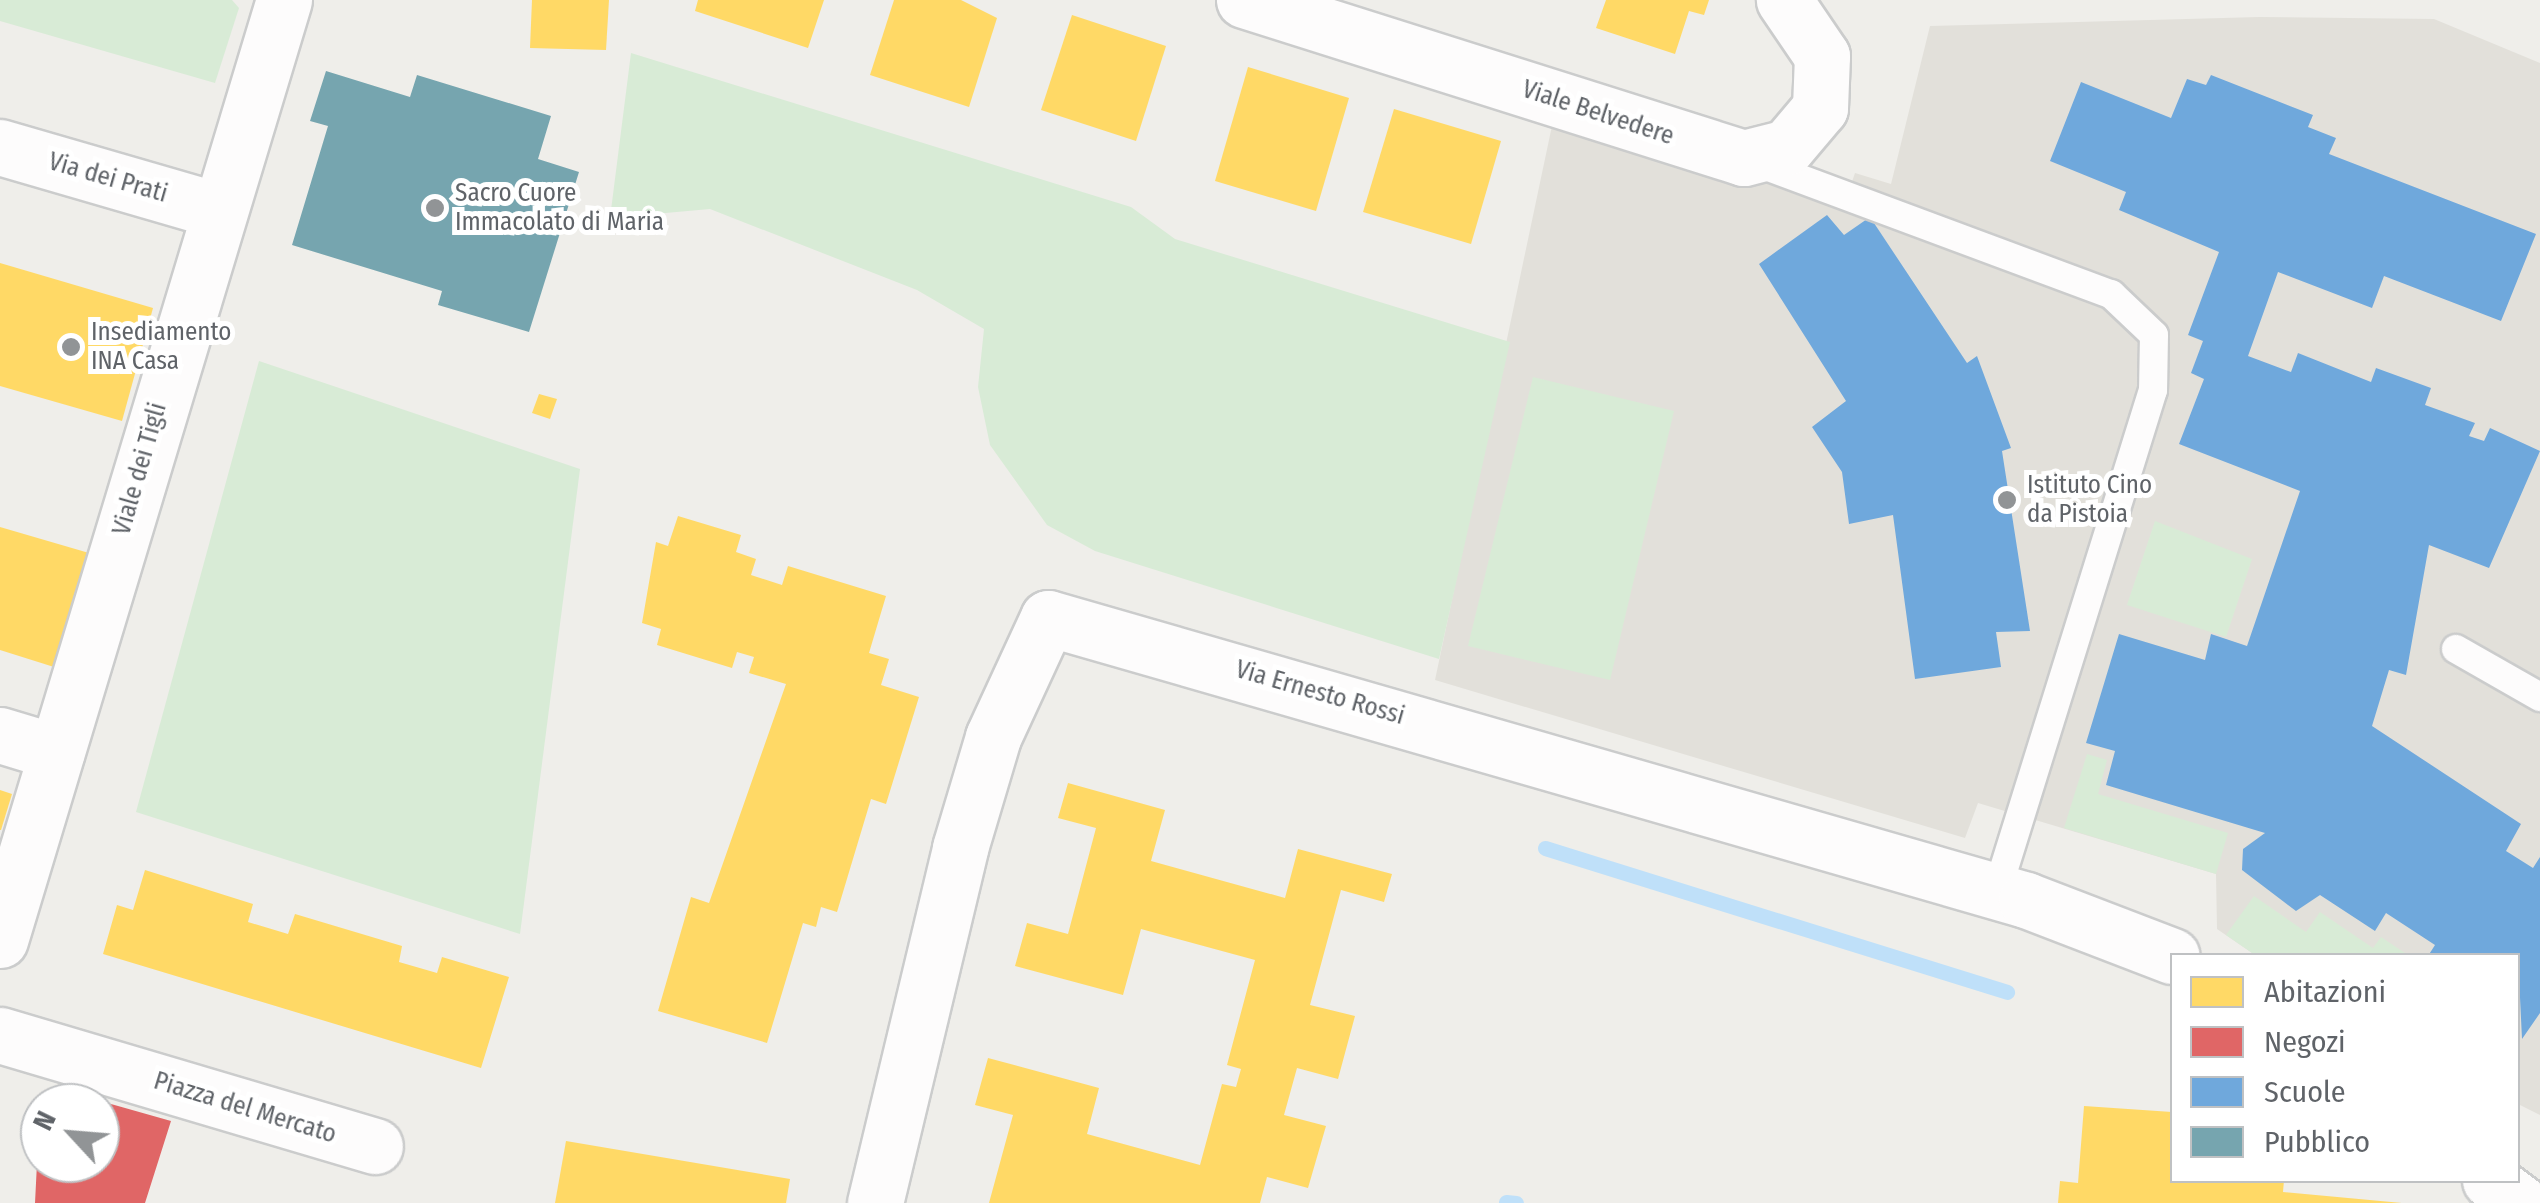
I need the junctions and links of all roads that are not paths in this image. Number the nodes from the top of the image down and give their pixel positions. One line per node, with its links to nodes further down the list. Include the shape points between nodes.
1 (284, 0): 6 (street, Viale dei Tigli)
2 (1244, 0): 5 (street, Viale Belvedere)
3 (1784, 0): 5 (street, via 1822,56 1820,108 1787,147)
4 (0, 146): 6 (street, Via dei Prati)
5 (1744, 158): 11 (lane, via 2111,294 2154,335 2153,390)
6 (217, 210): 10 (street, Viale dei Tigli)
7 (2456, 649): 8 (lane)
8 (2540, 697)
9 (0, 736): 10 (street)
10 (56, 752): 12 (street, Viale dei Tigli)
11 (1997, 891): 13 (street, Via Ernesto Rossi); 17 (street, Via Ernesto Rossi, via 1048,618 993,737 960,848)
12 (0, 940)
13 (2170, 955)
14 (0, 1034): 15 (street, Piazza del Mercato)
15 (375, 1146)
16 (2494, 1183): 18 (street)
17 (875, 1203)
18 (2521, 1203)

